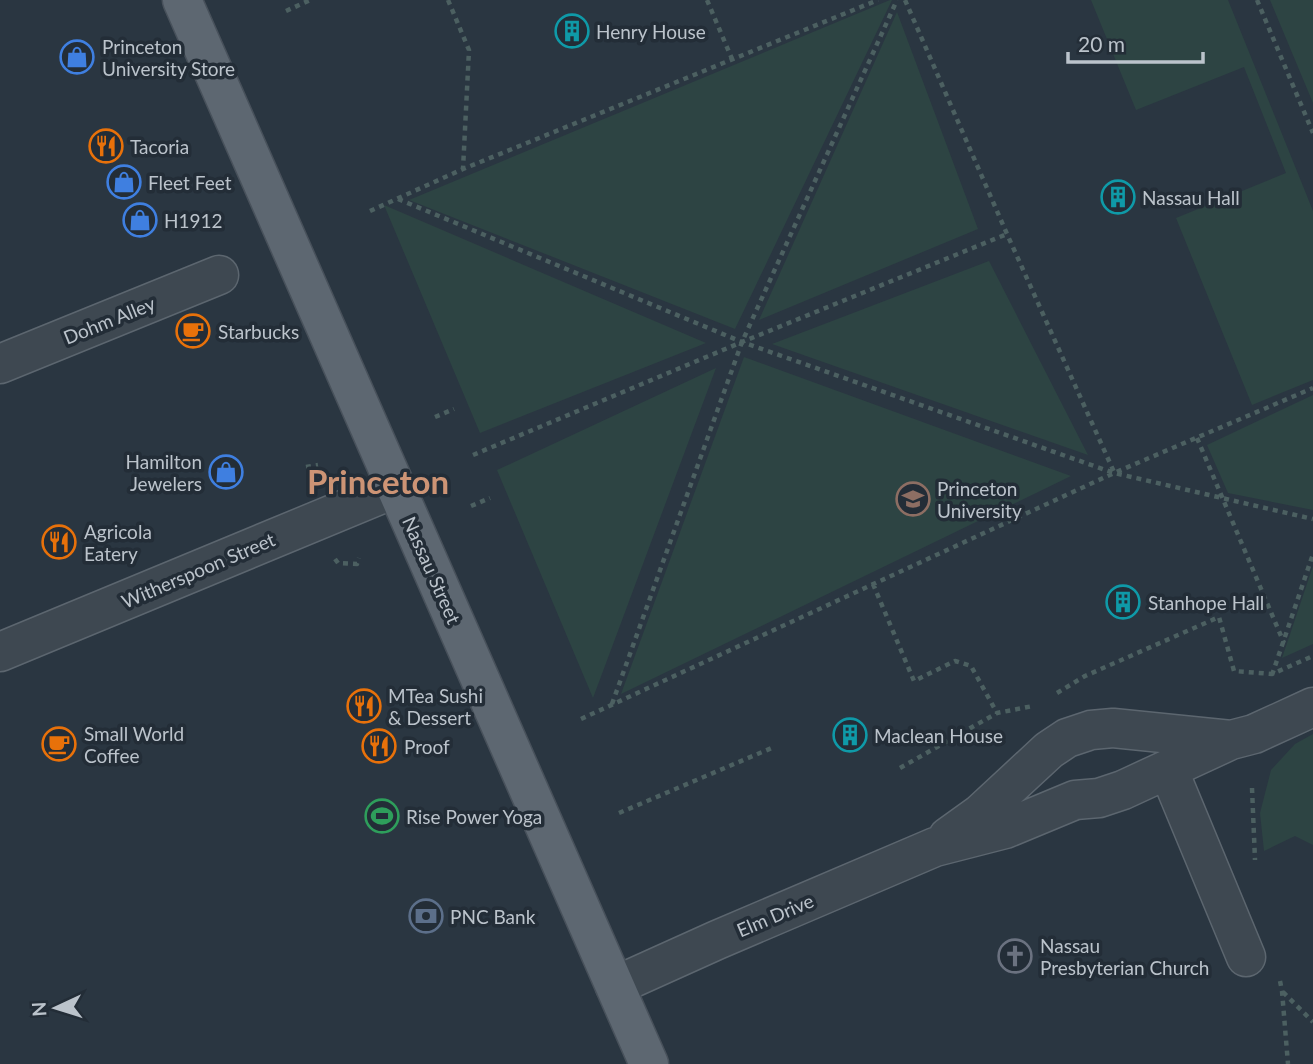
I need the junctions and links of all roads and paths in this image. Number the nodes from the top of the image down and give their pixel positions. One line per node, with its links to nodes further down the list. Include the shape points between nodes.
1 (182, 0): 27 (main road, Nassau Street)
2 (310, 0): 9 (path)
3 (448, 0): 12 (path, via 469,50)
4 (708, 0): 10 (path)
5 (878, 0): 10 (path)
6 (897, 0): 17 (path)
7 (905, 0): 15 (path)
8 (1257, 0): 11 (path)
9 (286, 11)
10 (732, 59): 12 (path)
11 (1313, 133)
12 (463, 169): 13 (path)
13 (398, 199): 14 (path); 17 (path)
14 (370, 211)
15 (1007, 234): 17 (path); 26 (path)
16 (219, 275): 18 (street, Dohm Alley)
17 (742, 342): 23 (path); 26 (path); 39 (path)
18 (0, 364)
19 (1313, 388): 22 (path)
20 (454, 409): 21 (path)
21 (435, 417)
22 (1197, 438): 26 (path); 29 (path)
23 (473, 455)
24 (318, 466): 25 (path)
25 (306, 467)
26 (1114, 473): 29 (path); 35 (path)
27 (396, 488): 37 (street, Witherspoon Street); 51 (main road, Nassau Street)
28 (490, 498): 30 (path)
29 (1222, 498): 31 (path); 36 (path)
30 (471, 506)
31 (1313, 519)
32 (1313, 554): 36 (path)
33 (359, 558): 34 (path, via 357,564)
34 (338, 563)
35 (873, 584): 39 (path); 42 (path, via 914,681 956,661 971,666)
36 (1284, 643): 38 (path, via 1272,674)
37 (0, 652)
38 (1313, 656)
39 (612, 705): 43 (path)
40 (1038, 705): 42 (path)
41 (1313, 707): 44 (street, Elm Drive)
42 (997, 713): 46 (path)
43 (581, 719)
44 (1231, 740): 47 (street, Elm Drive); 49 (street, Elm Drive, via 1112,728 1067,738)
45 (774, 747): 48 (path)
46 (900, 768)
47 (1168, 769): 49 (street, Elm Drive, via 1123,790 1074,800 1005,829); 50 (street)
48 (619, 813)
49 (935, 847): 51 (street, Elm Drive)
50 (1246, 957)
51 (615, 986): 54 (main road, Nassau Street)
52 (1282, 991): 53 (path)
53 (1313, 1022)
54 (649, 1064)

